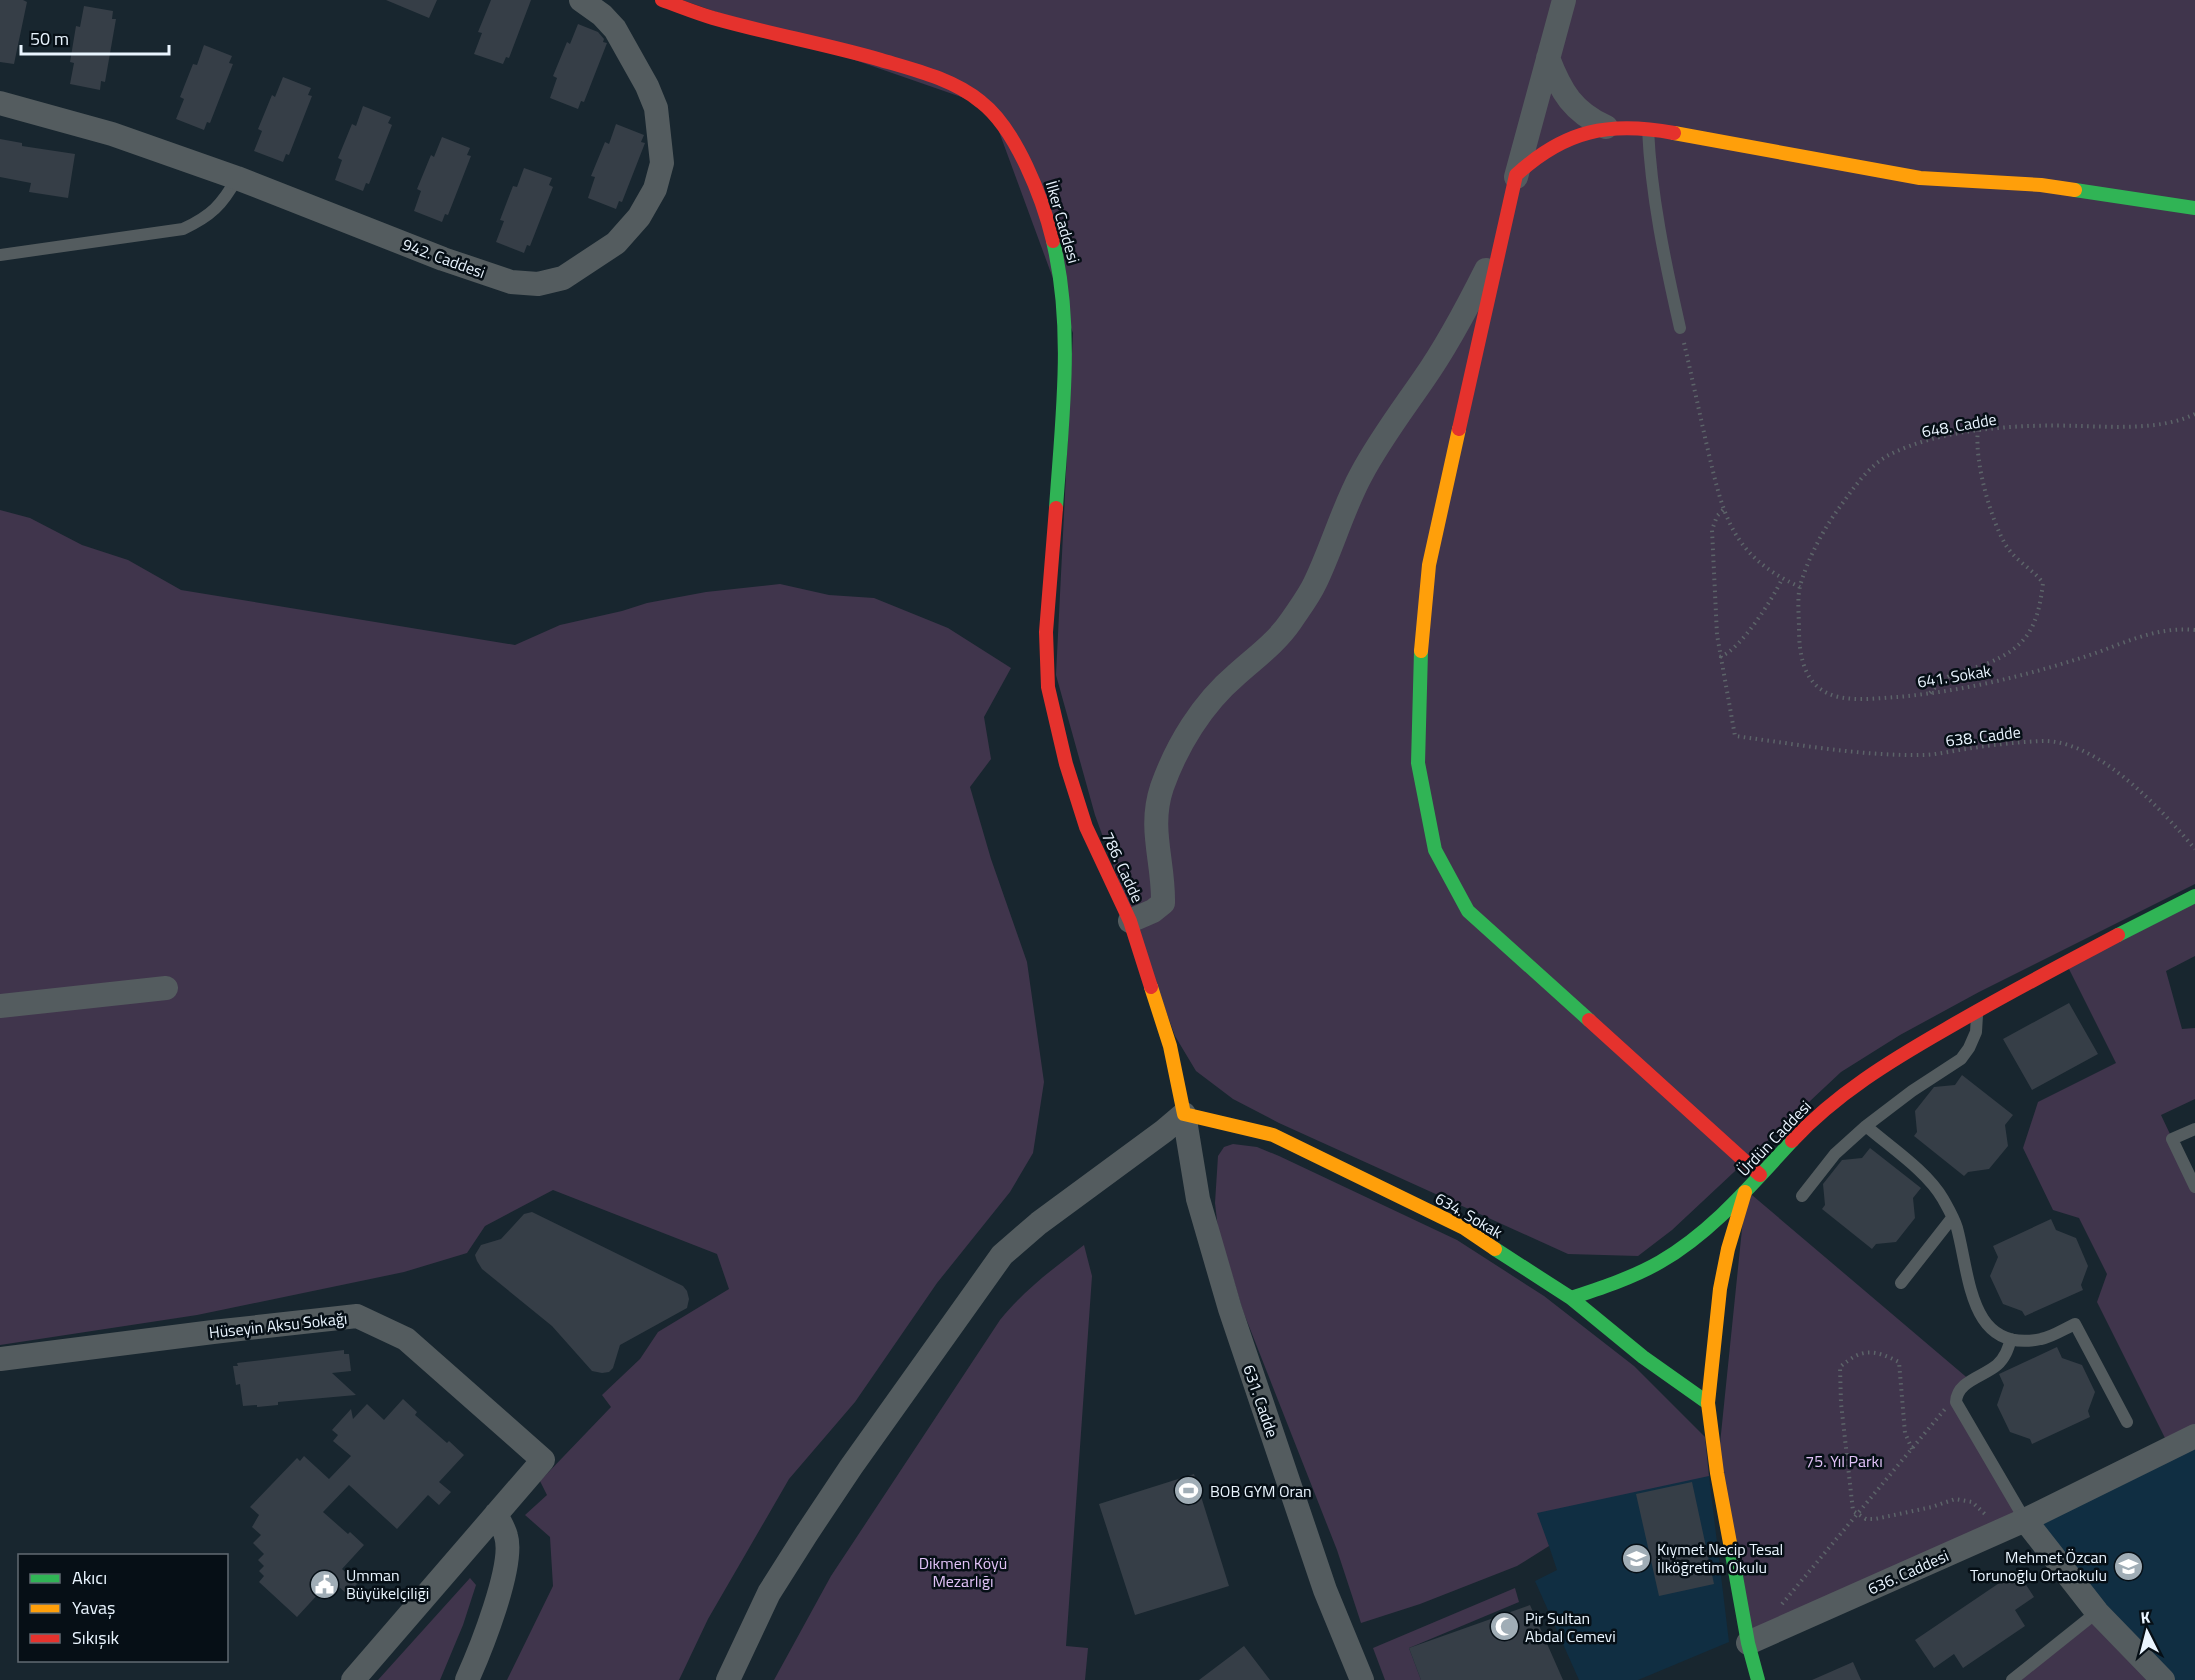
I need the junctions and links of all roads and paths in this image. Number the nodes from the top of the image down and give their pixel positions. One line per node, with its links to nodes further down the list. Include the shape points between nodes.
1 (581, 0): 9 (street, 942. Caddesi, via 615,29 647,86 656,108 662,163 639,217 616,243 562,278 538,284 511,282)
2 (662, 0): 19 (street, İlker Caddesi, via 712,18 927,74 982,102 1017,146 1043,202 1064,299 1063,397)
3 (1564, 0): 4 (street)
4 (1548, 58): 6 (street, via 1565,95 1590,120); 8 (street)
5 (0, 104): 9 (street, 942. Caddesi, via 112,134)
6 (1606, 127): 7 (street); 8 (street, via 1558,143)
7 (1648, 128): 10 (street, via 1920,178 2042,185); 12 (lane, via 1662,250)
8 (1516, 175): 24 (street, via 1489,263 1472,298 1359,477 1314,586 1268,649 1235,676 1190,729 1155,811 1163,903); 31 (street, via 1429,565 1420,665 1418,763 1435,850 1468,911)
9 (237, 178): 11 (lane, via 216,210 183,230)
10 (2195, 207)
11 (0, 255)
12 (1680, 328): 15 (path)
13 (2195, 414): 14 (path, 648. Cadde, via 2144,426 2051,425)
14 (1978, 431): 17 (path, 648. Cadde, via 1929,438 1887,456 1857,483 1830,521); 21 (path, via 1981,469 1995,520 2007,547 2043,583 2041,607 2031,631 2018,648 1943,680)
15 (1723, 510): 16 (path, via 1735,535 1752,556); 20 (path, via 1712,530)
16 (1782, 579): 17 (path); 20 (path, via 1774,598 1736,646)
17 (1800, 588): 21 (path, 641. Sokak, via 1801,658 1819,690 1840,697 1873,699)
18 (2195, 630): 21 (path, 641. Sokak, via 2158,631 2012,678)
19 (1046, 632): 24 (street, 786. Cadde, via 1048,687 1066,764 1086,827)
20 (1720, 657): 22 (path, 638. Cadde, via 1735,736 1882,754 1924,755 2046,741 2074,747 2121,775 2159,808)
21 (1929, 694)
22 (2195, 849)
23 (2195, 896): 27 (street, Ürdün Caddesi)
24 (1130, 921): 28 (street, 786. Cadde, via 1170,1046)
25 (166, 988): 26 (street)
26 (0, 1006)
27 (1977, 1011): 29 (lane, via 1976,1032 1960,1059); 31 (street, Ürdün Caddesi, via 1841,1095)
28 (1184, 1114): 37 (street, 634. Sokak, via 1273,1135 1464,1228); 54 (street, via 1002,1255 807,1533 769,1593); 55 (street, 631. Cadde, via 1198,1199 1230,1309 1325,1590)
29 (1866, 1126): 34 (lane, via 1835,1154); 35 (lane, via 1928,1179)
30 (2195, 1129): 32 (lane, via 2172,1139)
31 (1760, 1175): 33 (street, Ürdün Caddesi)
32 (2195, 1187)
33 (1746, 1190): 37 (street, via 1676,1252 1649,1268); 41 (street, Ürdün Caddesi, via 1720,1289)
34 (1802, 1196)
35 (1952, 1218): 36 (lane); 38 (lane, via 1979,1315 1999,1336)
36 (1901, 1283)
37 (1571, 1298): 41 (street, 634. Sokak, via 1643,1357)
38 (2011, 1339): 40 (lane, via 1999,1364 1964,1384 1956,1393); 42 (lane, via 2043,1339 2075,1324)
39 (0, 1359): 45 (street, Hüseyin Aksu Sokağı, via 357,1316 406,1339 543,1460)
40 (1956, 1402): 44 (path, via 1943,1411); 47 (lane)
41 (1708, 1403): 51 (street, Ürdün Caddesi)
42 (2127, 1422)
43 (2195, 1436): 47 (street, 636. Caddesi)
44 (1912, 1449): 46 (path); 46 (path, via 1905,1433 1899,1362 1868,1351 1853,1356 1840,1367 1841,1403 1851,1503)
45 (496, 1514): 52 (street); 53 (street, via 507,1537 507,1556 483,1643)
46 (1858, 1515): 48 (path, via 1875,1519 1964,1499); 49 (path)
47 (2025, 1520): 48 (street, 636. Caddesi); 50 (street)
48 (2002, 1530): 51 (street, 636. Caddesi)
49 (1778, 1609)
50 (2097, 1612): 57 (lane); 58 (street)
51 (1748, 1643): 56 (street, Ürdün Caddesi)
52 (353, 1680)
53 (467, 1680)
54 (728, 1680)
55 (1362, 1680)
56 (1758, 1680)
57 (2012, 1680)
58 (2163, 1680)

